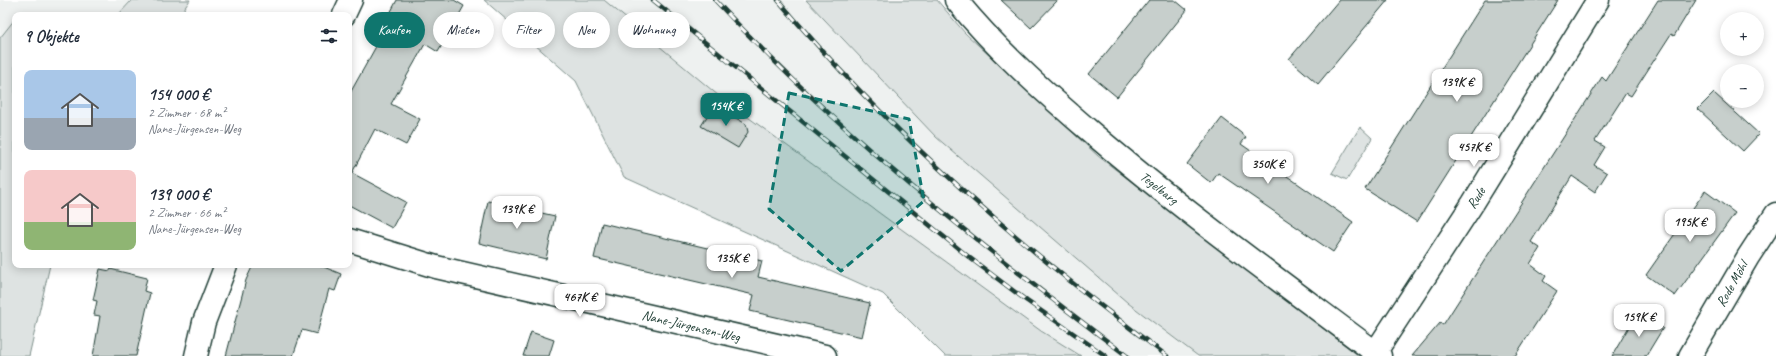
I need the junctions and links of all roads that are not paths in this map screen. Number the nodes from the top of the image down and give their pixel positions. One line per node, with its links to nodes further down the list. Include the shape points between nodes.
1 (350, 0): 4 (street)
2 (956, 0): 8 (street, Tegelbarg, via 987,35 1049,96 1126,162)
3 (1598, 0): 8 (street, Rude)
4 (345, 12)
5 (1776, 214): 11 (street, Rode Möhl)
6 (352, 241): 10 (street, Nane-Jürgensen-Weg, via 436,267)
7 (225, 268): 9 (street, via 204,322)
8 (1378, 354)
9 (196, 356)
10 (824, 356)
11 (1690, 356)

